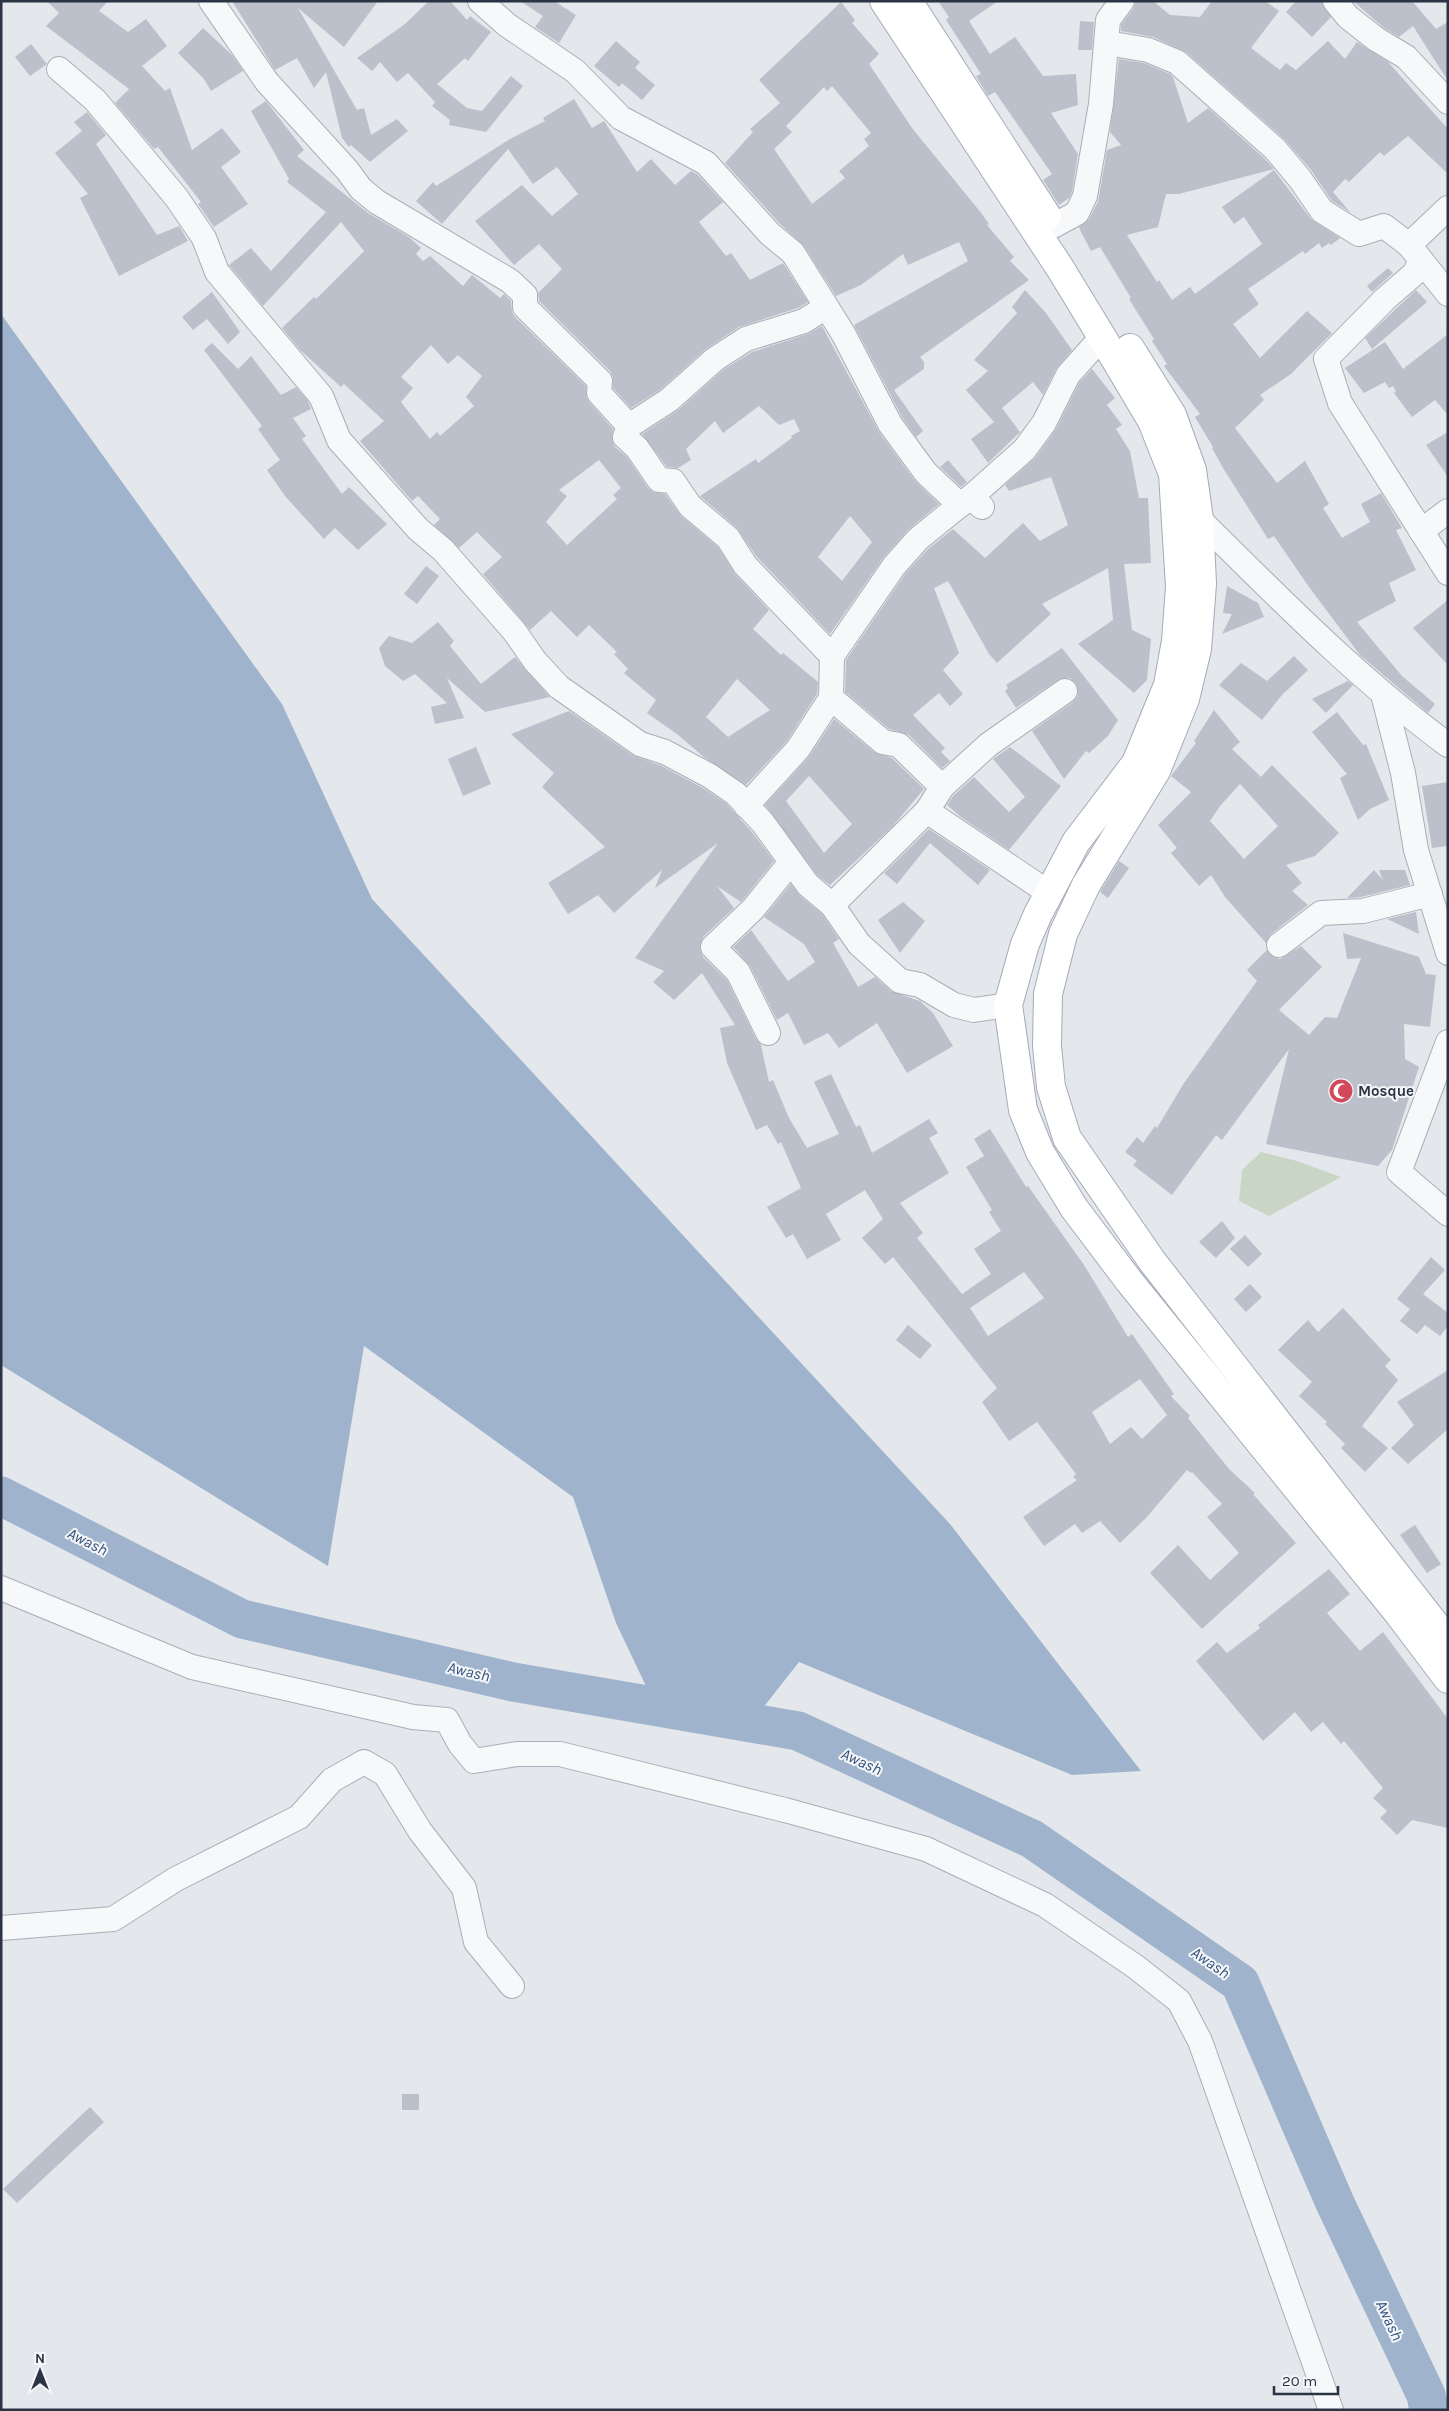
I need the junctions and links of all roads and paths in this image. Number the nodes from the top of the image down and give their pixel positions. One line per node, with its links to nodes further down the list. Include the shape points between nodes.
1 (211, 1): 18 (street, via 267,82 360,188 377,202 510,281 525,295 525,307 600,381 599,393)
2 (480, 1): 15 (street, via 575,71 621,118 706,162 770,234 793,253)
3 (884, 1): 13 (main road)
4 (908, 1): 11 (main road)
5 (1122, 1): 7 (street, via 1108,20)
6 (1335, 1): 9 (street, via 1348,17 1376,40 1406,57)
7 (1107, 43): 11 (street, via 1101,104 1085,196 1077,213); 12 (street, via 1148,50 1177,62 1275,149 1322,211 1358,234 1384,226)
8 (59, 69): 30 (street, via 95,100 176,197 204,238 217,272 321,396 339,440 418,529 443,550 514,631 540,668 599,717 640,744 665,752 710,776 736,794)
9 (1448, 102)
10 (1448, 208): 12 (street)
11 (1053, 226): 13 (main road)
12 (1415, 253): 14 (street); 22 (street, via 1415,273 1384,299 1326,359 1340,403)
13 (1067, 264): 16 (main road); 17 (main road)
14 (1448, 294)
15 (826, 307): 18 (street, via 804,321 746,339 715,359 669,400); 19 (street, via 890,424 926,473)
16 (1102, 336): 17 (main road); 19 (street, via 1068,375 1044,423 1024,450)
17 (1162, 418): 21 (main road, via 1192,470); 33 (main road, via 1173,474 1180,587 1176,641 1168,685 1136,763 1076,842)
18 (629, 426): 24 (street, via 625,437 637,448 659,480 673,481 690,506 728,538 745,565)
19 (971, 503): 24 (street, via 918,539 894,566)
20 (1448, 511): 22 (street)
21 (1199, 519): 26 (street, via 1326,644); 42 (main road, via 1202,584 1198,640 1185,699 1156,771 1082,893 1063,934 1048,994 1047,1046 1051,1087 1067,1138)
22 (1421, 531): 23 (street)
23 (1448, 573)
24 (832, 656): 27 (street)
25 (1065, 691): 29 (street, via 988,745)
26 (1384, 694): 28 (street); 34 (street, via 1403,773 1416,850)
27 (831, 698): 29 (street, via 883,742 899,745); 30 (street, via 798,748)
28 (1448, 745)
29 (942, 787): 31 (street)
30 (746, 806): 32 (street)
31 (927, 811): 33 (street); 35 (street)
32 (791, 862): 35 (street, via 808,885); 39 (street, via 753,909 713,947 738,972)
33 (1049, 893): 38 (main road, via 1025,944)
34 (1430, 894): 36 (street, via 1363,912 1321,913); 37 (street)
35 (832, 905): 38 (street, via 859,944 900,981 920,985 954,1005 974,1010)
36 (1279, 945)
37 (1448, 953)
38 (1008, 1005): 43 (main road, via 1023,1110 1040,1152 1074,1208)
39 (768, 1034)
40 (1448, 1042): 41 (street, via 1399,1172)
41 (1448, 1214)
42 (1152, 1261): 43 (main road); 45 (main road)
43 (1129, 1281): 46 (main road)
44 (1, 1588): 49 (street, via 192,1667 413,1717 447,1720 474,1761 517,1754 560,1754 785,1810 926,1849 1045,1906 1136,1967 1179,2001 1200,2041)
45 (1448, 1641)
46 (1448, 1679)
47 (1, 1928): 48 (street, via 113,1919 176,1879 300,1816 332,1780 364,1762 385,1774 420,1831 464,1888 476,1942)
48 (512, 1986)
49 (1332, 2410)

